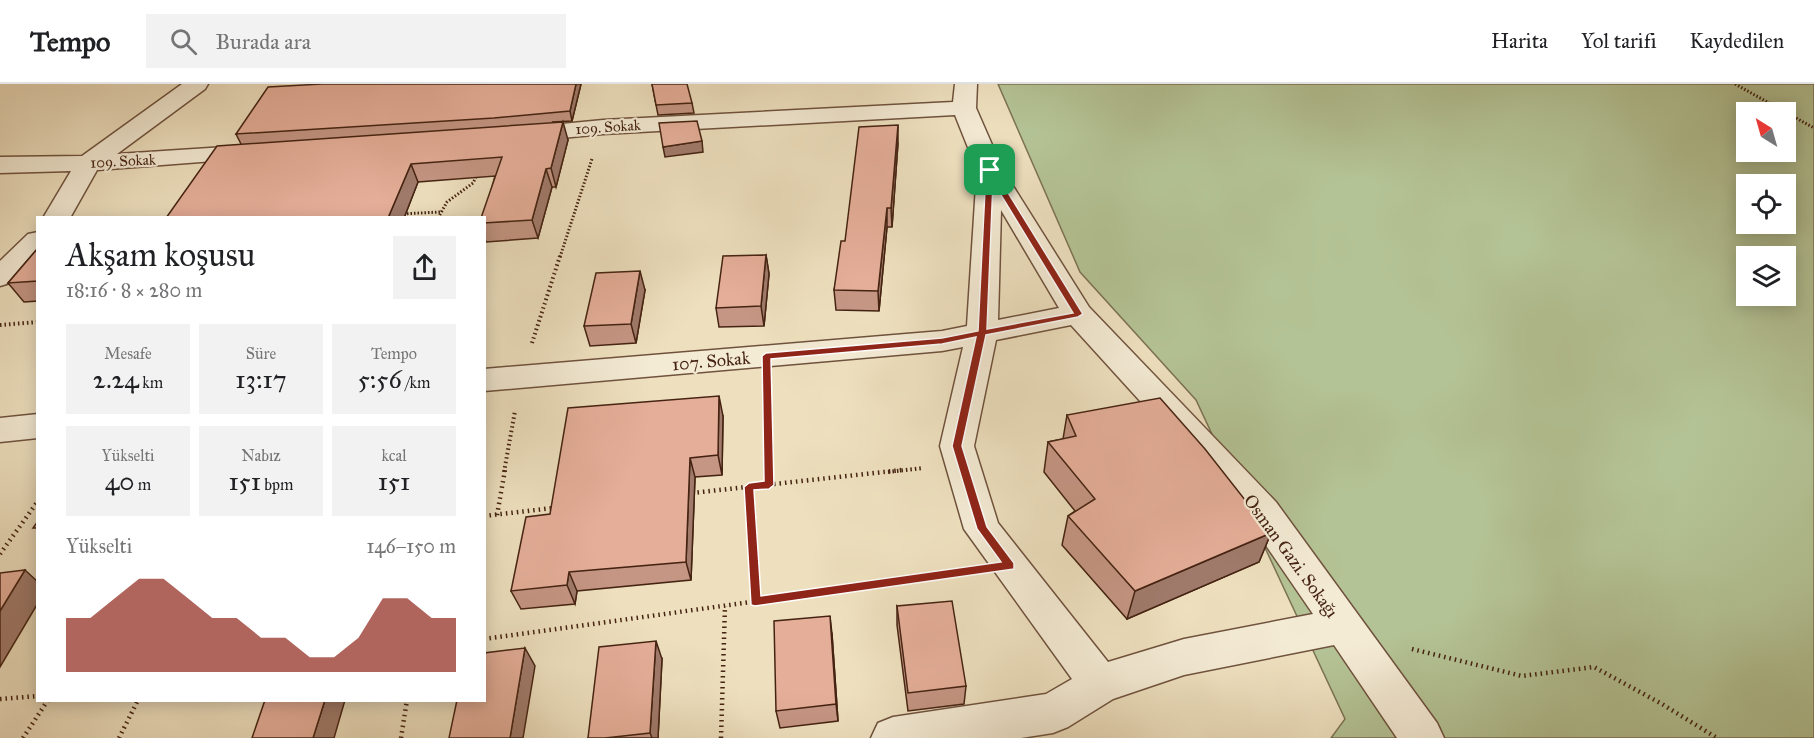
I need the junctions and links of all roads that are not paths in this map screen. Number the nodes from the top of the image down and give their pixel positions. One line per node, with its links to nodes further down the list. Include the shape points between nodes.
1 (197, 84): 5 (street)
2 (965, 96): 3 (street, 109. Sokak); 7 (street, Osman Gazi. Sokağı)
3 (497, 137)
4 (275, 151): 5 (street, 109. Sokak)
5 (88, 163): 6 (street, 109. Sokak); 8 (street)
6 (0, 165)
7 (990, 170): 11 (street, Osman Gazi. Sokağı); 12 (street)
8 (57, 216)
9 (36, 242): 10 (street)
10 (0, 277)
11 (1078, 314): 12 (street, 107. Sokak); 16 (street, Osman Gazi. Sokağı, via 1263,512)
12 (982, 333): 13 (street, 107. Sokak, via 942,341); 17 (street, via 957,446 982,529)
13 (486, 380)
14 (36, 426): 15 (street)
15 (0, 430)
16 (1343, 626): 17 (street, via 1184,657); 19 (street, Osman Gazi. Sokağı)
17 (1100, 684): 18 (street, via 1053,713)
18 (893, 738)
19 (1422, 738)

